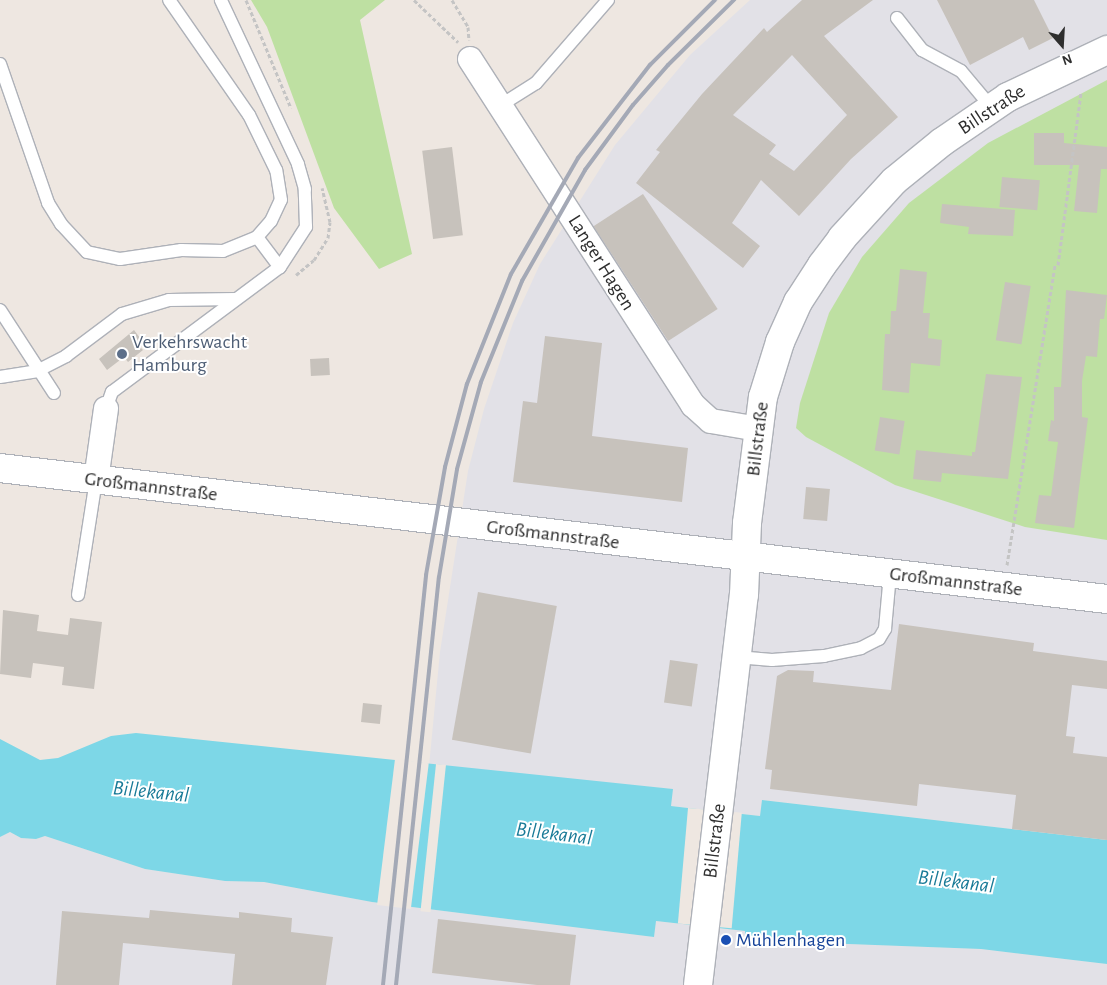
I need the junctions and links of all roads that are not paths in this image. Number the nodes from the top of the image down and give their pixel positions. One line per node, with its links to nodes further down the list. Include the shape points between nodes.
1 (169, 0): 10 (lane, via 250,115 276,170 281,200 271,221)
2 (221, 0): 11 (lane, via 284,128 305,189 306,227)
3 (608, 0): 8 (lane, via 536,84)
4 (897, 18): 9 (lane, via 922,50 961,70)
5 (1107, 50): 9 (main road, Billstraße, via 1041,79)
6 (470, 59): 8 (street, Langer Hagen)
7 (0, 64): 10 (lane, via 48,203 61,224 87,252 120,259 181,250 223,251)
8 (501, 105): 18 (street, Langer Hagen, via 692,405 716,423)
9 (992, 108): 18 (main road, Billstraße, via 942,142 894,181 822,265 798,302 780,342 763,397)
10 (257, 237): 11 (lane)
11 (280, 267): 12 (lane)
12 (236, 299): 14 (lane, via 169,300 122,314 66,356); 17 (lane, via 112,392)
13 (0, 310): 14 (lane)
14 (37, 371): 15 (lane); 16 (lane)
15 (0, 377)
16 (54, 393)
17 (106, 409): 20 (street)
18 (759, 429): 21 (main road, Billstraße)
19 (0, 468): 20 (main road, Großmannstraße)
20 (96, 480): 21 (main road, Großmannstraße); 23 (lane)
21 (746, 558): 22 (main road, Großmannstraße); 25 (main road, Billstraße)
22 (890, 574): 24 (main road, Großmannstraße); 25 (lane, via 885,629 879,639 861,648 824,656 772,660)
23 (78, 595)
24 (1107, 599)
25 (737, 657): 26 (main road, Billstraße)
26 (698, 985)

